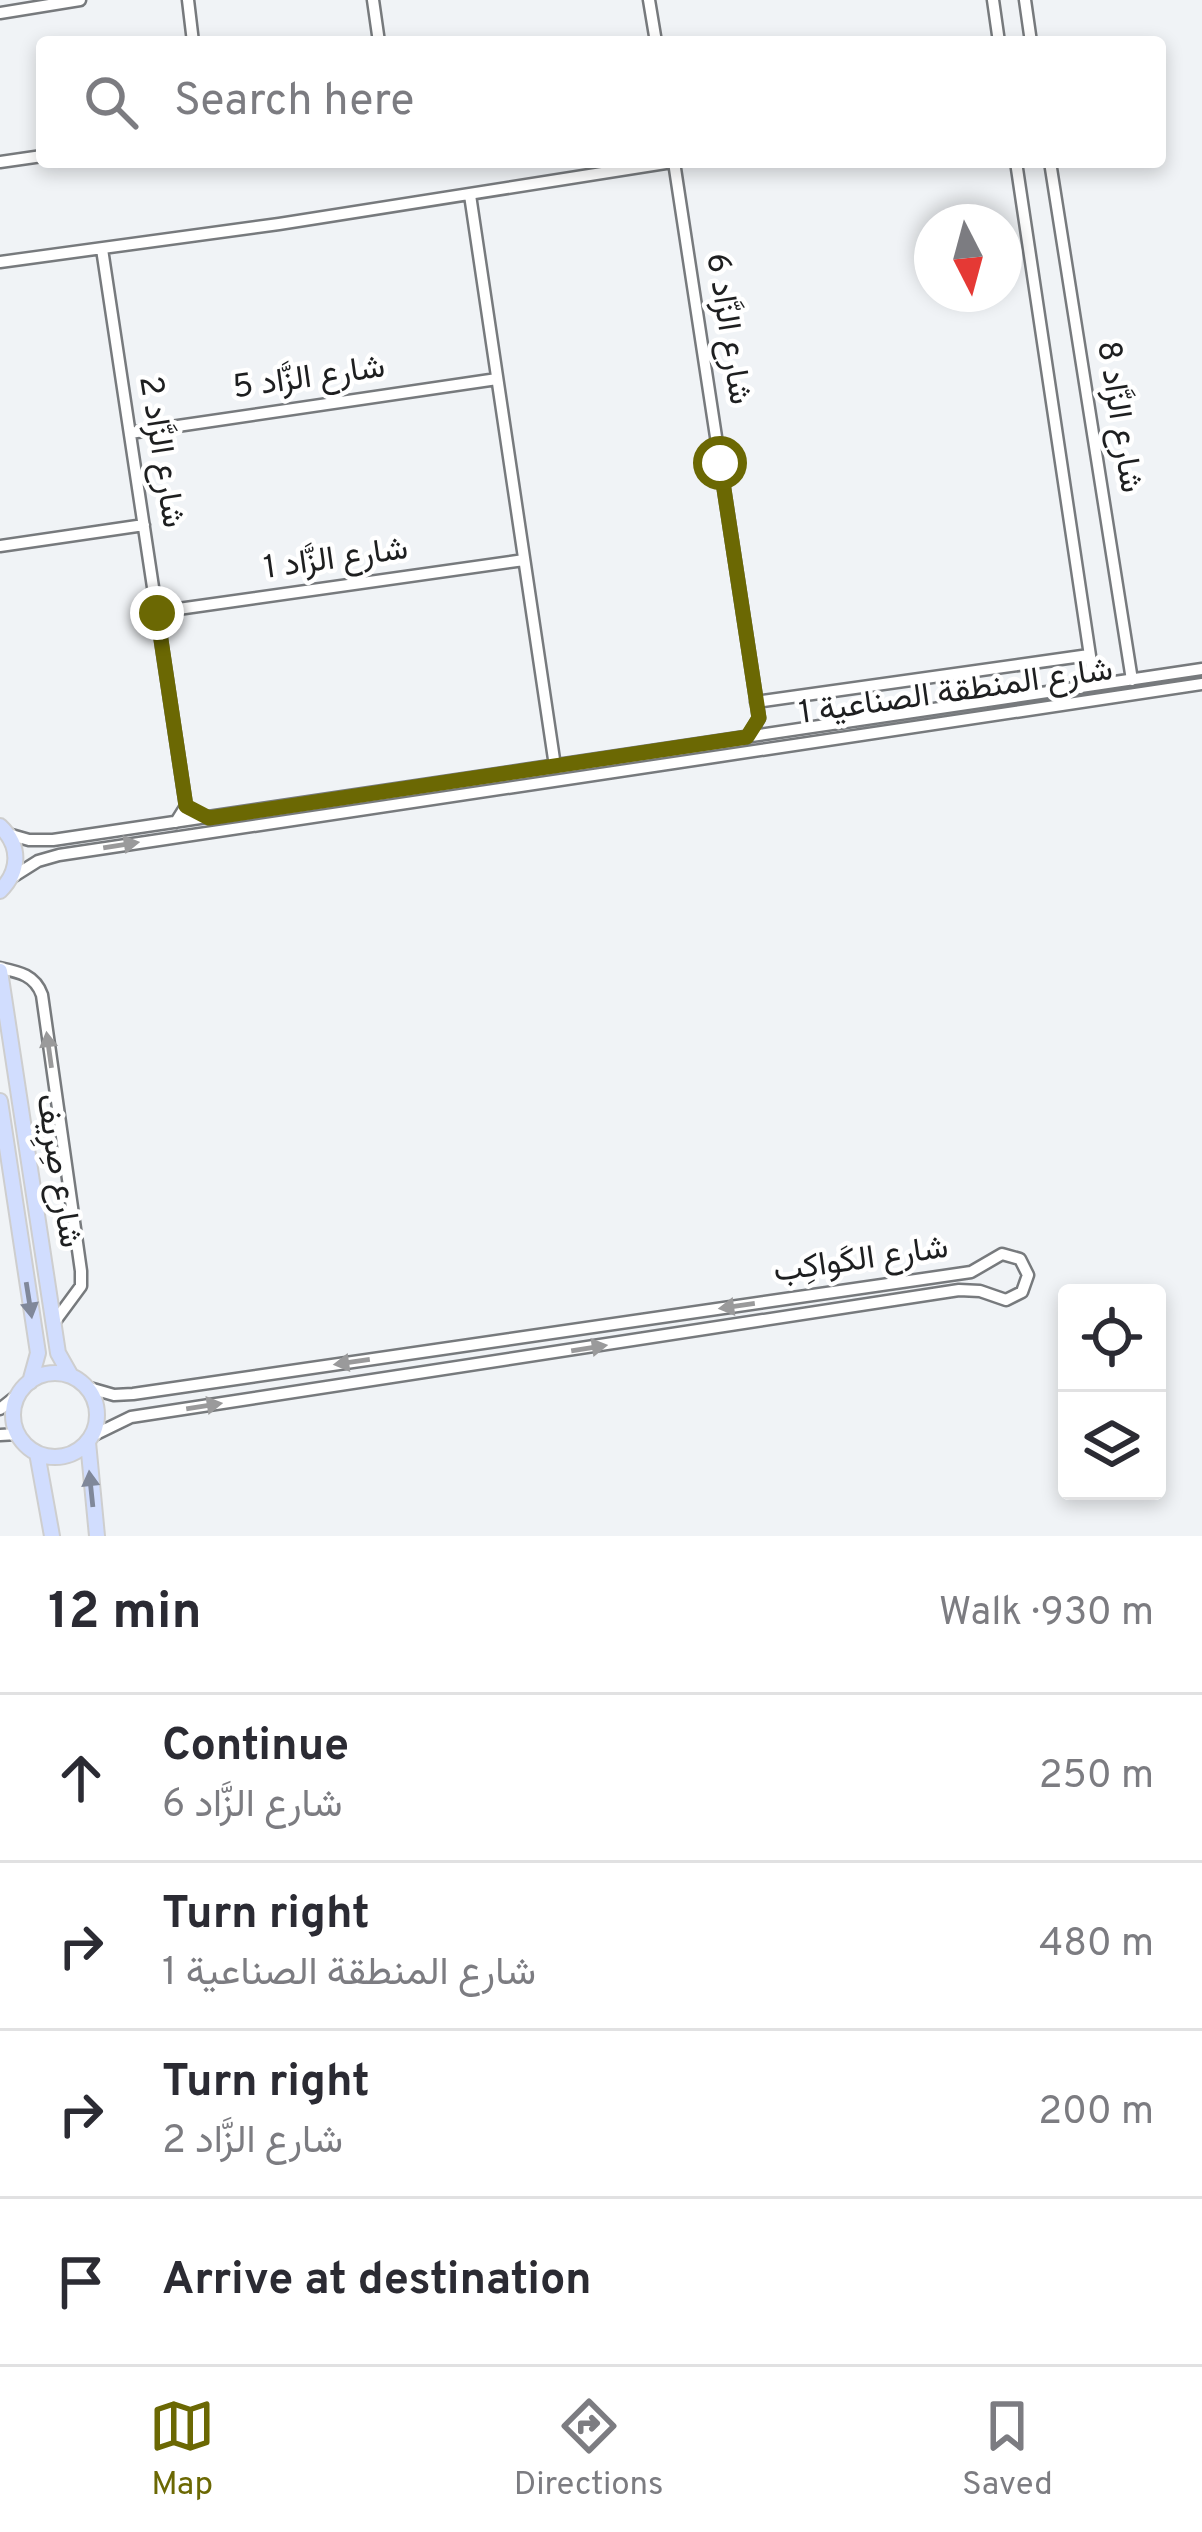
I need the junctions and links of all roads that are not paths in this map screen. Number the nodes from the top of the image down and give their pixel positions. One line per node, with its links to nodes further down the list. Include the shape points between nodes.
1 (80, 0): 7 (street)
2 (188, 0): 8 (street)
3 (373, 0): 9 (street)
4 (650, 0): 10 (street)
5 (993, 0): 11 (street)
6 (1025, 0): 12 (street)
7 (0, 13)
8 (192, 36)
9 (378, 36)
10 (655, 36)
11 (998, 36)
12 (1030, 36)
13 (36, 157): 14 (street)
14 (0, 162)
15 (636, 168): 19 (street)
16 (674, 168): 35 (street, شارع الزَّاد 6)
17 (1017, 168): 28 (street, شارع الزَّاد 8)
18 (1051, 168): 31 (street, شارع الزَّاد 8)
19 (470, 195): 20 (street); 22 (street)
20 (102, 249): 21 (street); 23 (street, شارع الزَّاد 2)
21 (0, 262)
22 (497, 379): 23 (street, شارع الزَّاد 5); 26 (street)
23 (130, 433): 24 (street, شارع الزَّاد 2)
24 (144, 525): 25 (street); 27 (street, شارع الزَّاد 2)
25 (0, 546)
26 (524, 560): 27 (street, شارع الزَّاد 1); 39 (street)
27 (157, 613): 40 (street, شارع الزَّاد 2)
28 (1089, 655): 29 (street, شارع الزَّاد 8); 35 (street)
29 (1091, 669): 32 (street); 34 (street)
30 (1202, 669): 31 (street, شارع المنطقة الصناعية 1)
31 (1132, 680): 32 (street, شارع المنطقة الصناعية 1)
32 (1109, 683): 34 (street, شارع المنطقة الصناعية 1)
33 (1202, 684): 44 (street, شارع المنطقة الصناعية 1, one-way to 33, via 59,855)
34 (1080, 688): 37 (street, شارع المنطقة الصناعية 1)
35 (756, 702): 36 (street, شارع الزَّاد 6)
36 (759, 718): 37 (street); 38 (street)
37 (783, 732): 38 (street, شارع المنطقة الصناعية 1)
38 (747, 737): 39 (street, شارع المنطقة الصناعية 1)
39 (555, 766): 41 (street, شارع المنطقة الصناعية 1)
40 (186, 806): 41 (street); 42 (street)
41 (209, 818): 42 (street, شارع المنطقة الصناعية 1)
42 (176, 823): 43 (street, شارع المنطقة الصناعية 1, via 45,841)
43 (4, 830): 44 (main road, via 16,855)
44 (11, 878): 45 (main road)
45 (0, 892)
46 (0, 969): 48 (main road, شارع صِرِيف); 48 (street, one-way to 46, via 81,1286 81,1271 42,995 23,973)
47 (0, 1101): 50 (main road, شارع صِرِيف, one-way to 50, via 38,1353)
48 (53, 1324): 49 (main road, شارع صِرِيف)
49 (70, 1376): 50 (main road, via 45,1375); 51 (main road)
50 (25, 1387): 52 (street); 53 (main road, via 14,1413)
51 (86, 1387): 55 (main road, via 97,1410); 55 (street, شارع الكَواكِب, one-way to 51, via 131,1417 930,1295 980,1291 1006,1300 1022,1292 1028,1275 1020,1259 1002,1254 970,1272 156,1391 114,1395)
52 (0, 1409)
53 (18, 1434): 54 (street); 56 (main road)
54 (0, 1436)
55 (90, 1439): 56 (main road, via 59,1457); 58 (main road, one-way to 55)
56 (38, 1453): 57 (main road)
57 (52, 1536)
58 (97, 1536)

